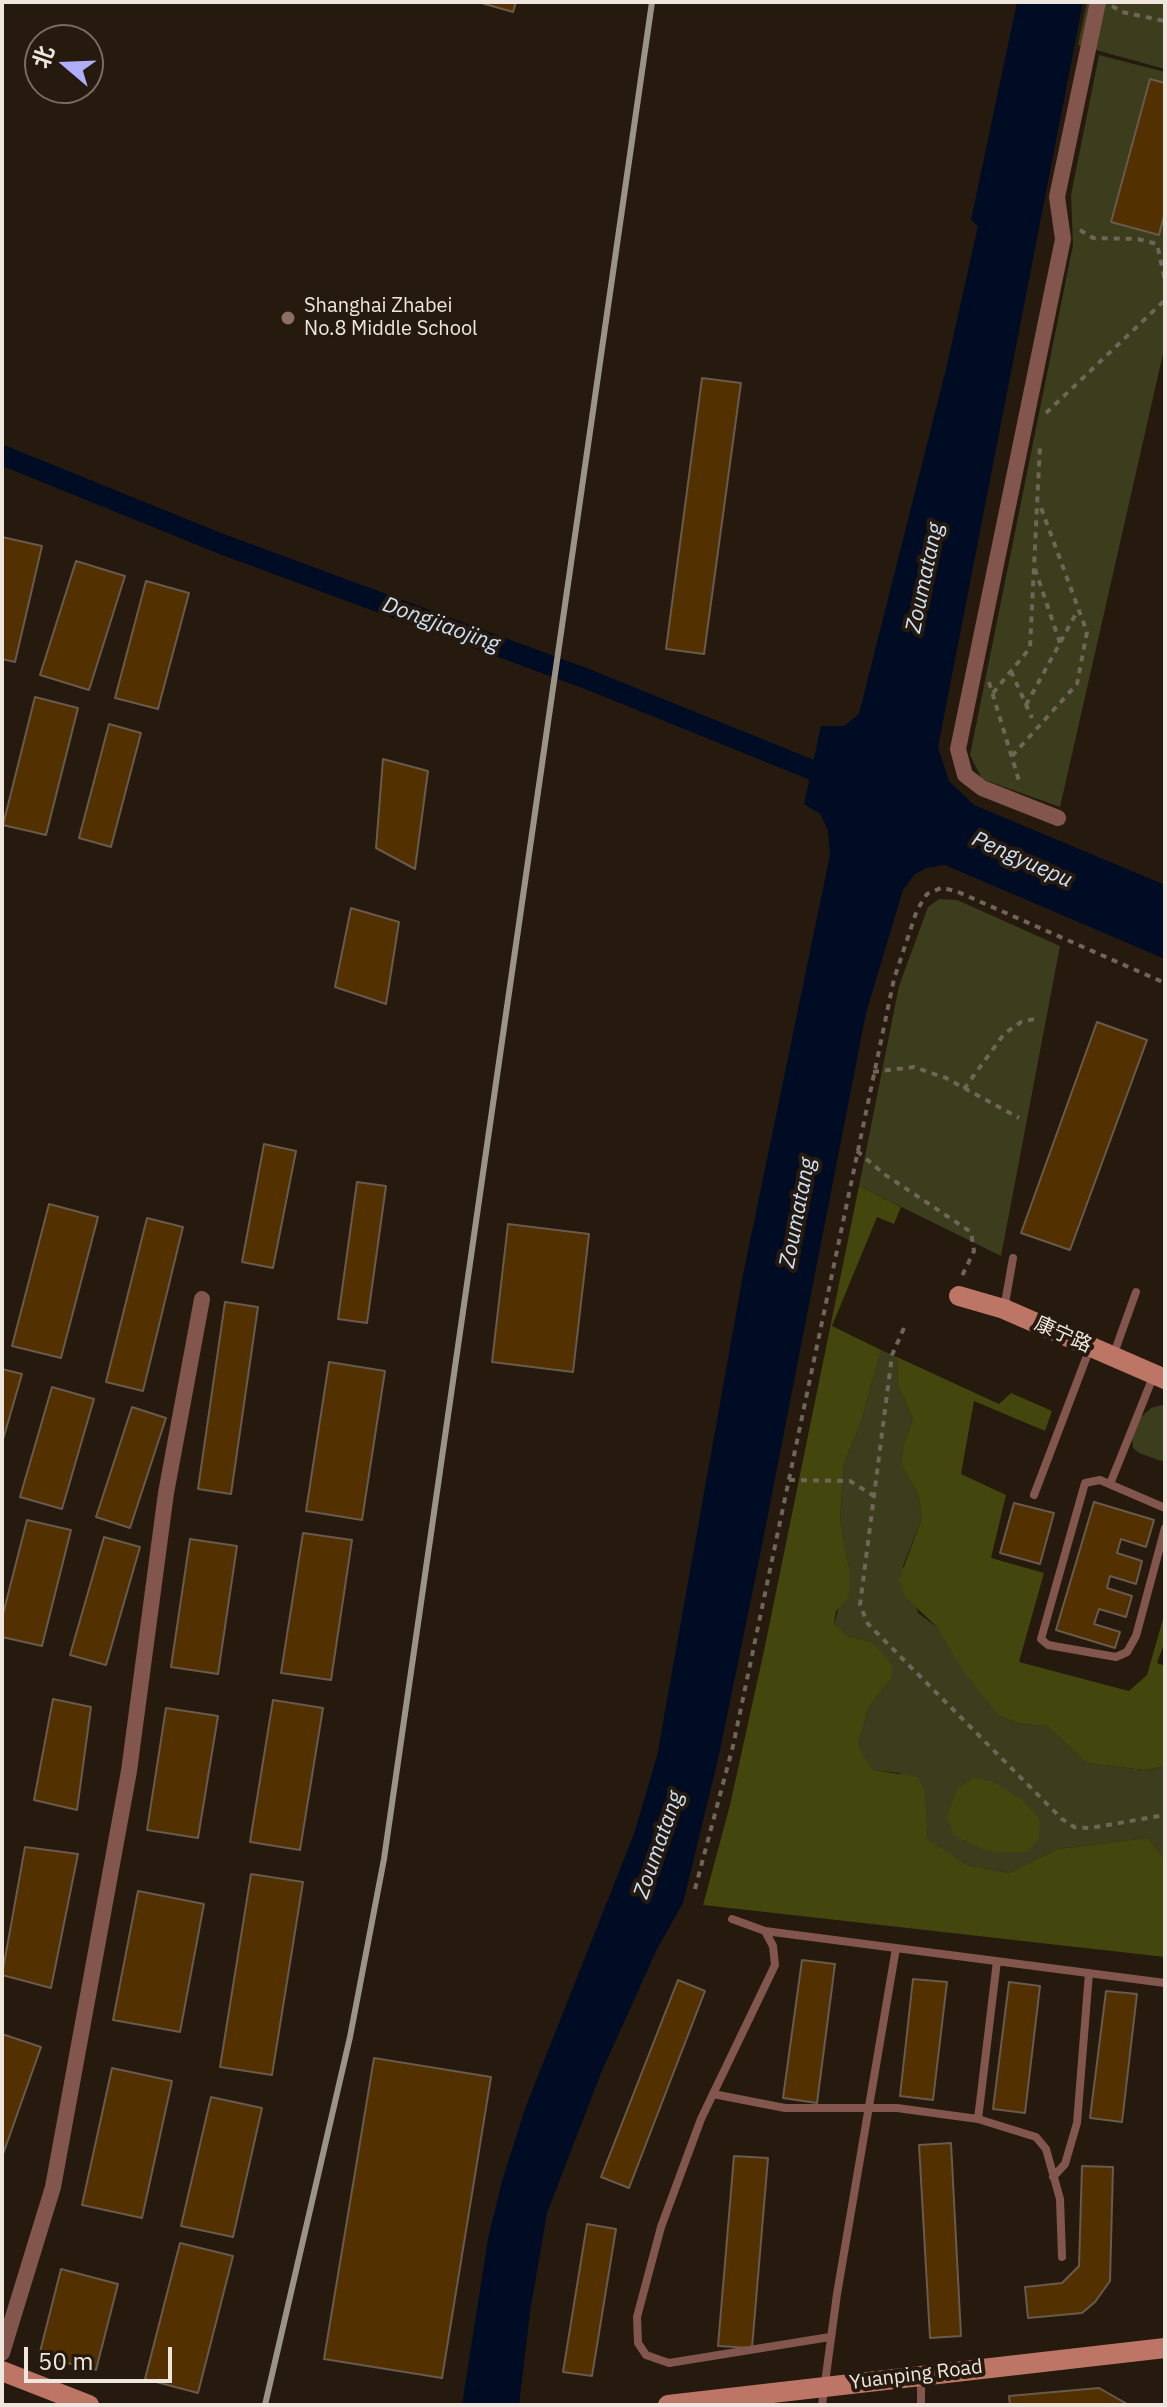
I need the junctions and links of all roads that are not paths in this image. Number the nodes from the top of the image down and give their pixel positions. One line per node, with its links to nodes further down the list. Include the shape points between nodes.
1 (1098, 2): 2 (street, via 1057,197 1063,239 958,749 965,775 982,788)
2 (1058, 818)
3 (1013, 1258): 7 (lane)
4 (1136, 1292): 9 (lane)
5 (959, 1296): 7 (street, 康宁路)
6 (202, 1299): 28 (street, via 166,1493 129,1771 53,2187)
7 (1004, 1309): 8 (street, 康宁路)
8 (1091, 1348): 9 (street, 康宁路); 12 (lane)
9 (1113, 1357): 10 (street, 康宁路)
10 (1159, 1377): 11 (lane)
11 (1110, 1484): 13 (lane); 14 (lane, via 1093,1480 1081,1490 1042,1627 1041,1639 1048,1645 1116,1657 1127,1652)
12 (1034, 1495)
13 (1165, 1508)
14 (1165, 1528)
15 (732, 1919): 16 (lane)
16 (765, 1931): 17 (lane); 21 (lane, via 775,1965)
17 (896, 1948): 18 (lane); 22 (lane)
18 (997, 1961): 19 (lane); 23 (lane)
19 (1089, 1973): 20 (lane); 24 (lane, via 1077,2123 1065,2164)
20 (1165, 1983)
21 (713, 2094): 22 (lane, via 785,2108); 26 (lane, via 661,2227 637,2317 638,2343 646,2355 669,2363)
22 (868, 2106): 23 (lane); 26 (lane)
23 (978, 2119): 24 (lane, via 1036,2137 1046,2149)
24 (1053, 2177): 25 (lane, via 1060,2199)
25 (1062, 2257)
26 (830, 2337): 31 (lane)
27 (1165, 2348): 30 (street, Yuanping Road)
28 (2, 2353)
29 (2, 2371): 32 (street)
30 (921, 2375): 31 (street, Yuanping Road); 34 (lane)
31 (822, 2396): 33 (street, Yuanping Road)
32 (89, 2405)
33 (668, 2405)
34 (921, 2405)

